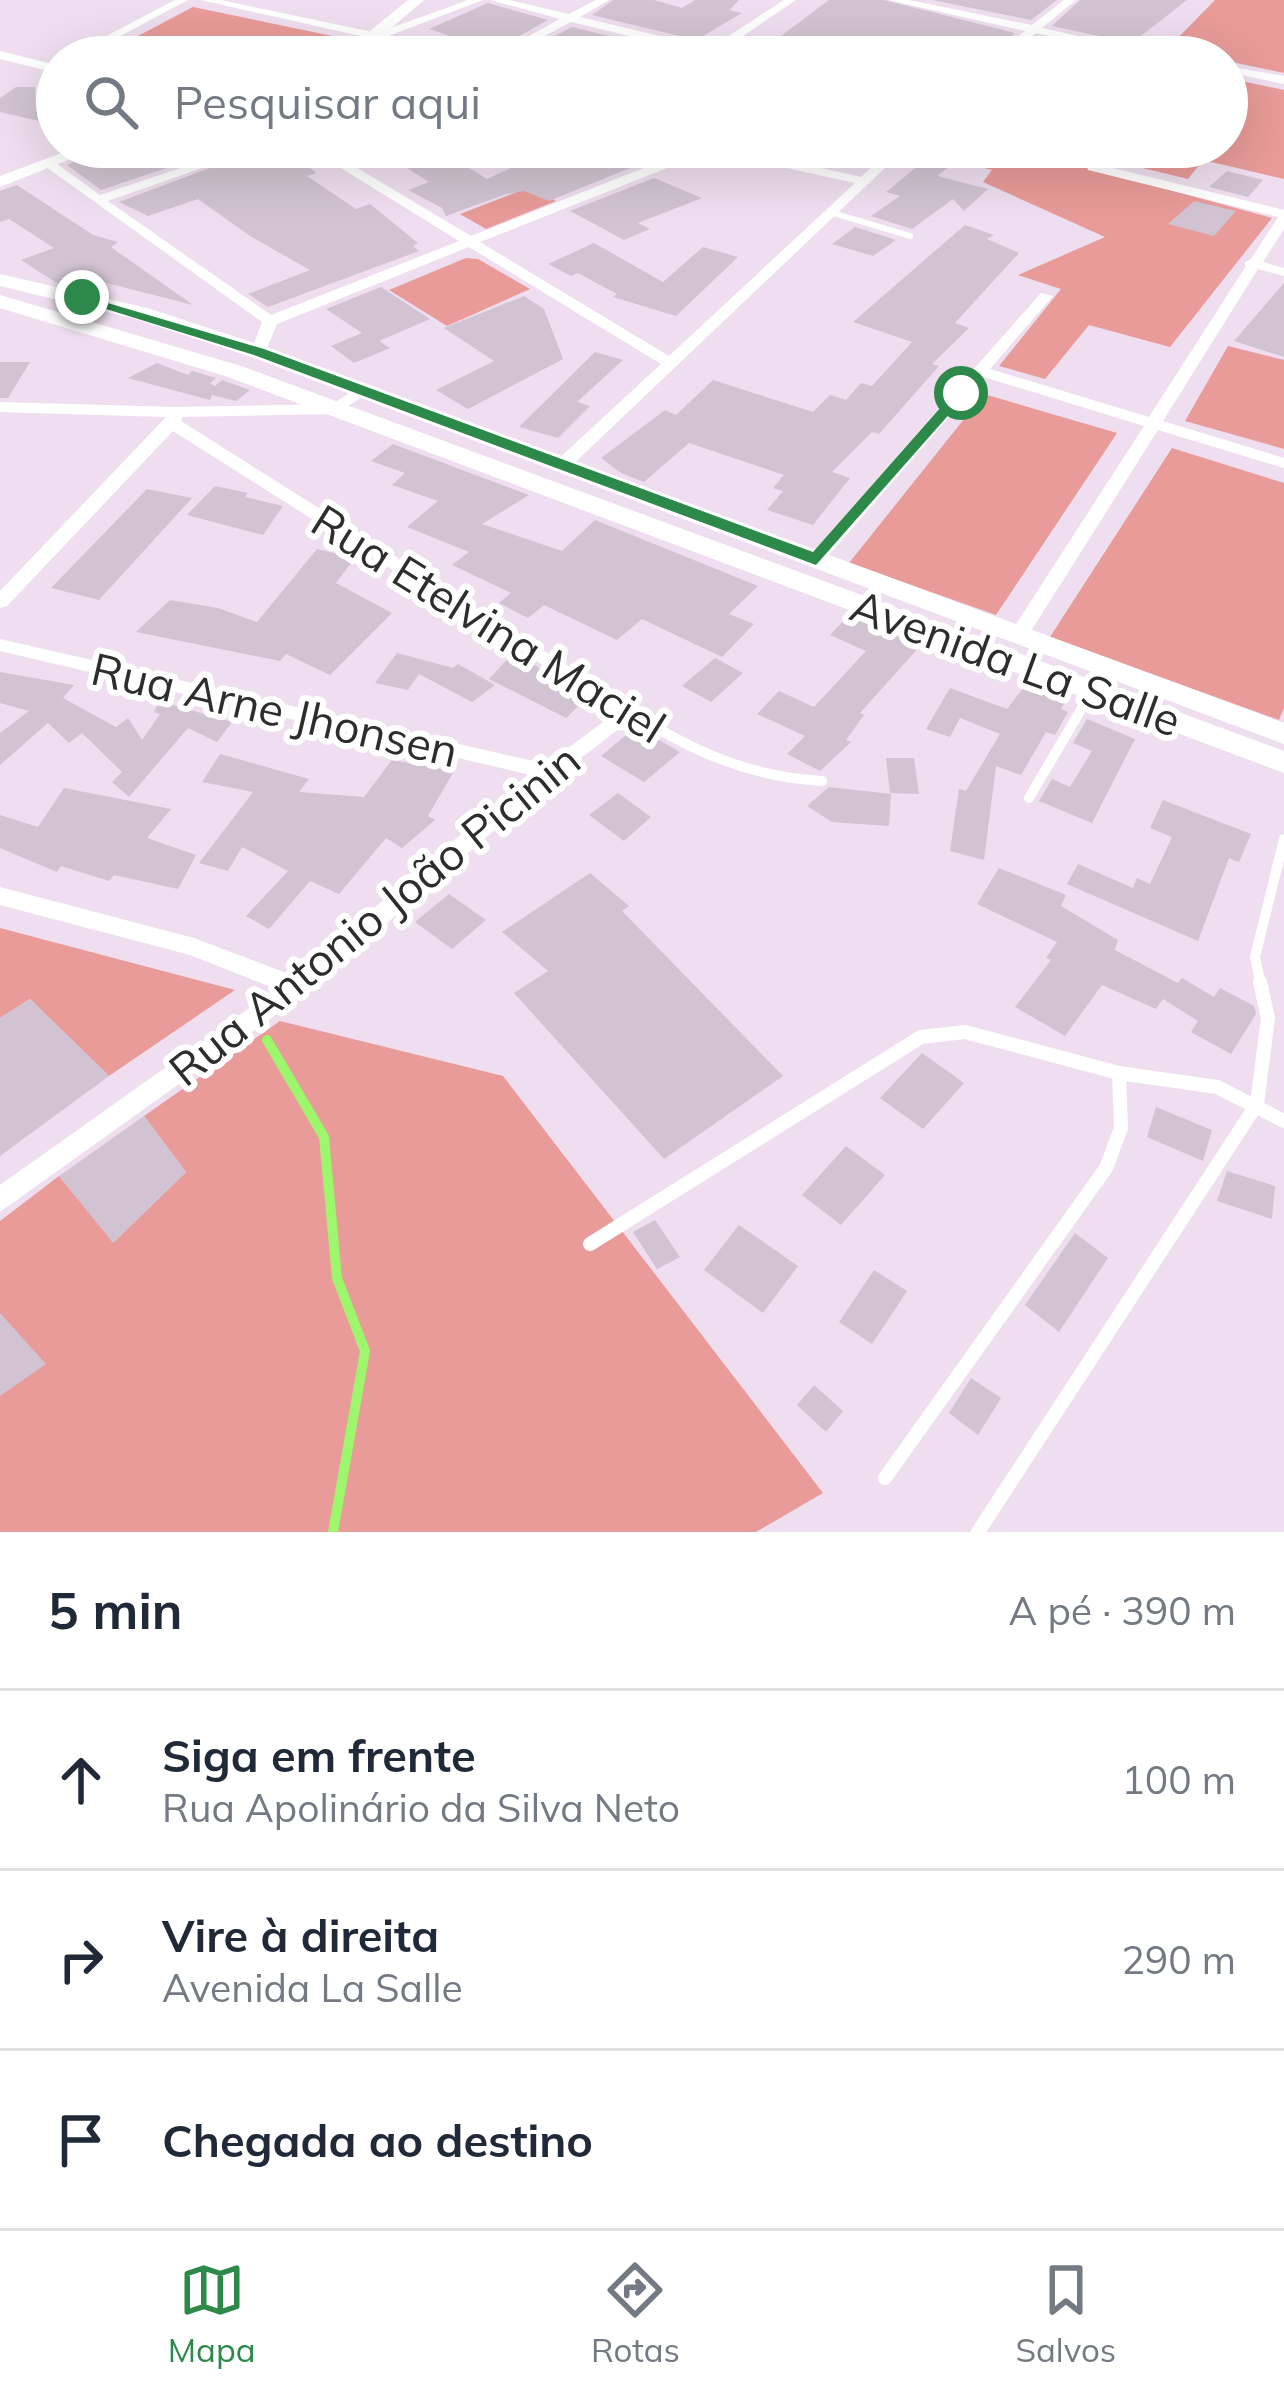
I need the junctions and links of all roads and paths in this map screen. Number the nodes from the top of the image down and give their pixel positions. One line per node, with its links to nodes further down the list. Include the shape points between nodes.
1 (182, 0): 12 (street)
2 (206, 0): 13 (street)
3 (417, 0): 14 (street)
4 (478, 0): 15 (street)
5 (496, 0): 10 (street)
6 (604, 0): 10 (street)
7 (790, 0): 18 (street)
8 (893, 0): 11 (street)
9 (1071, 0): 11 (street)
10 (564, 18): 16 (street); 17 (street)
11 (1028, 31): 19 (street); 20 (street)
12 (113, 36)
13 (373, 36)
14 (379, 36)
15 (381, 36)
16 (533, 36)
17 (642, 36)
18 (736, 36)
19 (1022, 36)
20 (1055, 36)
21 (0, 56): 22 (street)
22 (36, 63)
23 (1248, 73): 24 (street)
24 (1284, 80)
25 (37, 168): 33 (street)
26 (54, 168): 35 (street)
27 (193, 168): 35 (street)
28 (349, 168): 39 (street)
29 (656, 168): 39 (street)
30 (803, 168): 34 (street)
31 (880, 168): 34 (street)
32 (1101, 168): 37 (street)
33 (0, 182)
34 (866, 182): 36 (street)
35 (100, 199): 44 (street)
36 (833, 213): 38 (lane); 46 (street)
37 (1284, 216): 40 (street)
38 (910, 236)
39 (474, 241): 44 (street); 46 (street)
40 (1251, 263): 41 (street); 51 (street)
41 (1284, 272)
42 (7, 292): 45 (main road, Avenida La Salle, via 139,313); 48 (main road, Avenida La Salle, via 172,351)
43 (1046, 296): 47 (street)
44 (270, 321): 45 (street)
45 (259, 352): 48 (main road, Avenida La Salle)
46 (670, 363): 53 (street)
47 (980, 371): 51 (street); 54 (street)
48 (348, 400): 50 (street); 53 (main road, Avenida La Salle); 56 (main road, Avenida La Salle)
49 (0, 407): 50 (street)
50 (174, 417): 55 (street); 60 (street, Rua Etelvina Maciel)
51 (1153, 423): 52 (street); 57 (street)
52 (1284, 463)
53 (561, 466): 54 (main road, Avenida La Salle)
54 (816, 560): 56 (main road, Avenida La Salle)
55 (0, 602)
56 (897, 604): 57 (main road, Avenida La Salle); 59 (main road, Avenida La Salle)
57 (1019, 635): 59 (main road, Avenida La Salle)
58 (0, 645): 63 (street, Rua Arne Jhonsen)
59 (1098, 679): 61 (main road, Avenida La Salle); 62 (main road, Avenida La Salle); 65 (lane)
60 (632, 712): 63 (street, Rua Antonio João Picinin); 64 (lane, Rua Etelvina Maciel, via 745,770)
61 (1284, 734)
62 (1284, 761)
63 (549, 772): 68 (street, Rua Antonio João Picinin)
64 (822, 781)
65 (1029, 798)
66 (1284, 839): 70 (lane, via 1255,957 1268,1018)
67 (0, 896): 68 (street, via 194,947)
68 (297, 987): 72 (street, Rua Antonio João Picinin)
69 (1119, 1073): 70 (lane, via 1217,1087); 73 (lane, via 965,1032 921,1037); 74 (lane, via 1121,1128 1106,1168)
70 (1257, 1104): 71 (lane); 75 (lane)
71 (1284, 1121)
72 (0, 1200)
73 (590, 1244)
74 (885, 1478)
75 (978, 1532)

